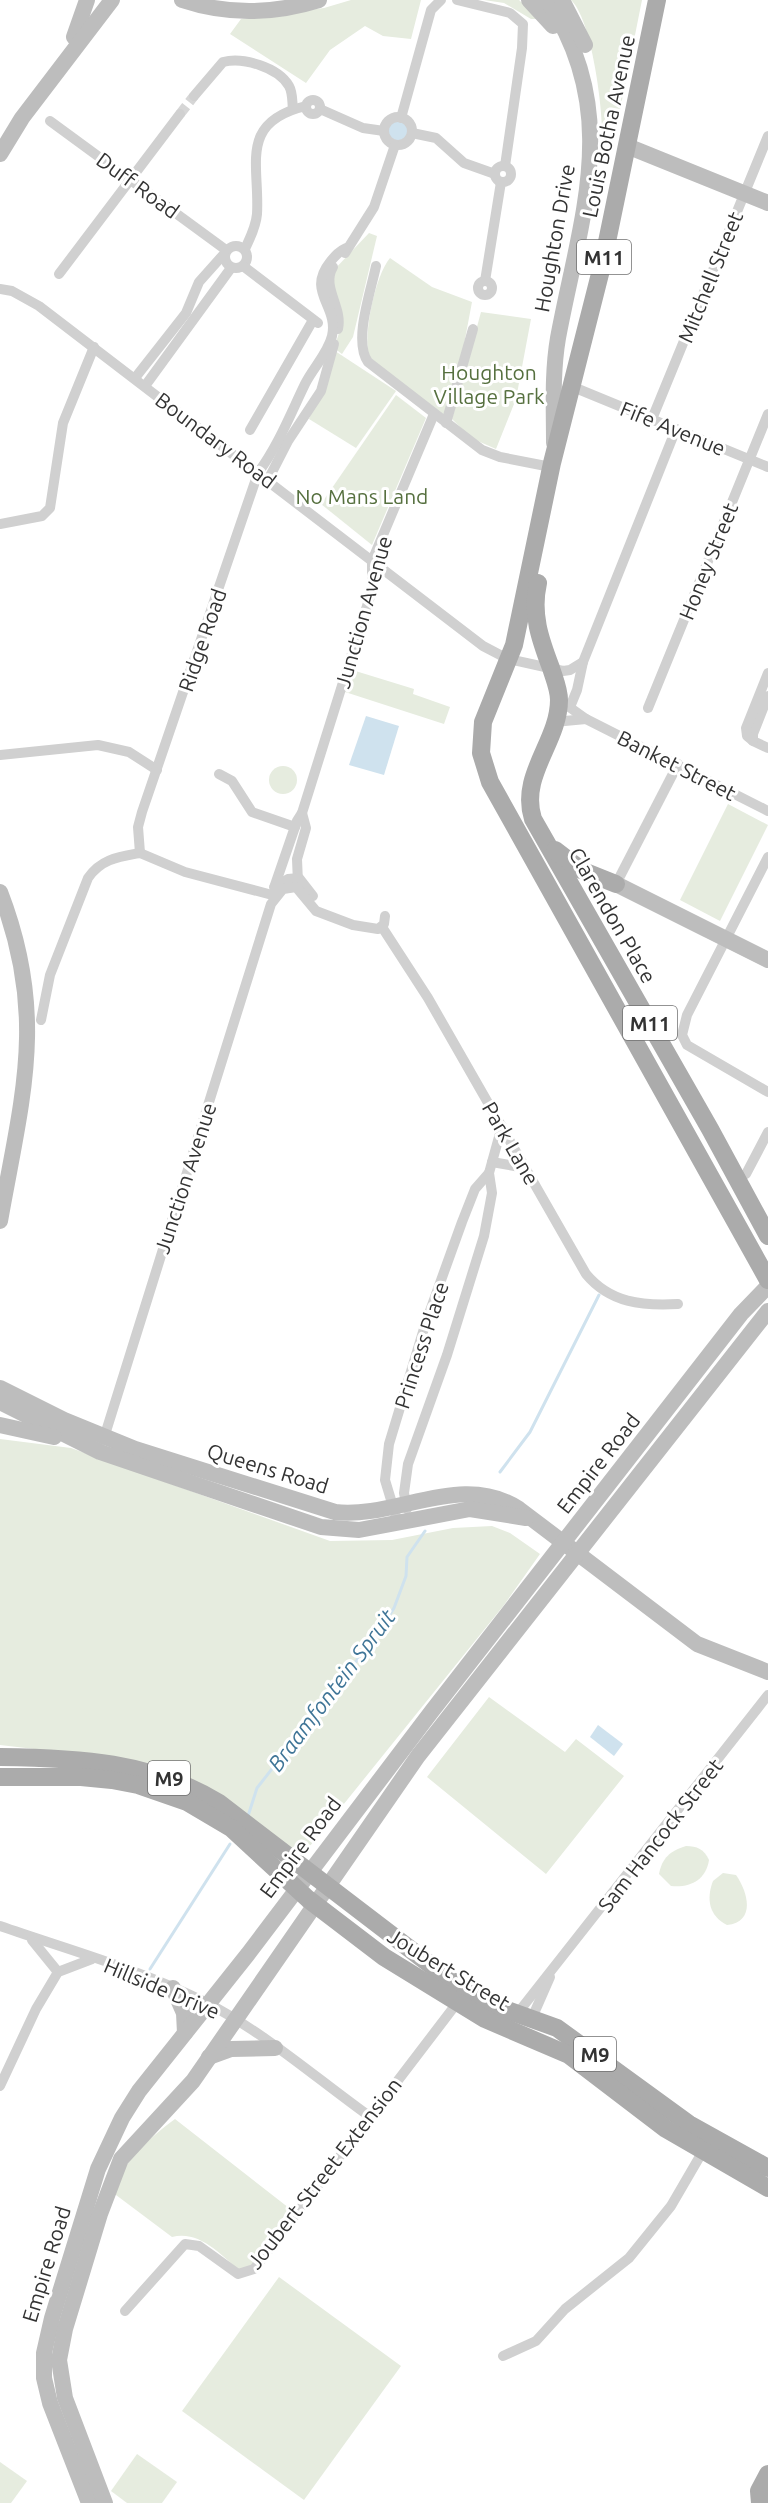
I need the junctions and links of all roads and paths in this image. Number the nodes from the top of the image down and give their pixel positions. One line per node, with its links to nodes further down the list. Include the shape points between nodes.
1 (87, 0): 12 (main road)
2 (103, 0): 12 (main road)
3 (112, 0): 25 (main road, via 22,118)
4 (182, 0): 5 (main road, via 238,11)
5 (319, 0)
6 (441, 0): 17 (street, via 431,10)
7 (457, 0): 26 (street, via 510,13 523,24 504,166 498,169)
8 (529, 0): 13 (main road, via 553,26)
9 (547, 0): 13 (main road, Houghton Drive, via 568,34)
10 (562, 0): 41 (main road, Houghton Drive, via 589,59 600,127 597,173 565,329 565,356)
11 (657, 0): 24 (main road, Louis Botha Avenue / M11)
12 (74, 37): 21 (main road)
13 (582, 79): 50 (main road, Houghton Drive, via 591,124 591,165 555,358)
14 (194, 96): 15 (street, via 223,62 244,62 282,77 291,91)
15 (293, 110): 19 (street, via 306,106 310,114 320,109 363,128); 31 (street, via 269,125 258,144 254,161 257,215)
16 (180, 114): 27 (street)
17 (401, 118): 19 (street, via 392,119); 20 (street, via 411,126)
18 (50, 121): 27 (street, Duff Road)
19 (384, 131): 23 (street, via 387,140)
20 (412, 133): 23 (street, via 408,141); 26 (street, via 436,138 464,163)
21 (0, 135)
22 (768, 136): 28 (street, Mitchell Street)
23 (395, 145): 30 (street, via 374,207)
24 (627, 146): 28 (main road); 41 (main road, Louis Botha Avenue / M11)
25 (0, 154)
26 (498, 178): 36 (street)
27 (130, 180): 32 (street, Duff Road); 35 (street)
28 (745, 193): 29 (main road); 45 (street, Mitchell Street)
29 (768, 203)
30 (346, 248): 52 (street, Ridge Road, via 326,267 321,279 321,292 333,319 332,336 283,434); 53 (street, via 329,277 340,325 324,382)
31 (245, 249): 32 (street, via 236,245); 34 (street, via 247,258)
32 (225, 252): 34 (street, via 225,262); 40 (street, via 199,282 186,314)
33 (376, 266): 43 (street, via 361,340 363,355)
34 (237, 267): 42 (street); 48 (street, via 316,322)
35 (59, 274)
36 (485, 281)
37 (0, 289): 39 (street, Boundary Road, via 28,299)
38 (473, 329): 46 (street)
39 (94, 347): 40 (street, Boundary Road); 54 (street, via 63,423 50,508 42,516)
40 (135, 378): 42 (street, Boundary Road)
41 (576, 379): 45 (street, Fife Avenue); 50 (main road, Louis Botha Avenue / M11); 58 (main road, Louis Botha Avenue / M11, via 535,596 536,624)
42 (145, 386): 52 (street, Boundary Road)
43 (434, 414): 46 (street); 55 (street, Junction Avenue)
44 (768, 414): 49 (street, Honey Street)
45 (652, 419): 47 (street, Fife Avenue)
46 (446, 423): 50 (street, via 491,454)
47 (676, 429): 49 (street, Fife Avenue); 57 (street)
48 (250, 430)
49 (749, 460): 51 (street, Fife Avenue); 62 (street, Honey Street)
50 (552, 462): 56 (main road, Louis Botha Avenue / M11)
51 (768, 467)
52 (258, 473): 53 (street, Boundary Road); 69 (street, Ridge Road)
53 (268, 480): 55 (street, Boundary Road)
54 (0, 524)
55 (372, 561): 56 (street, Boundary Road, via 473,639); 72 (street, Junction Avenue, via 372,590)
56 (508, 659): 58 (street, Boundary Road); 95 (main road, Clarendon Place / M11, via 483,722 481,753 490,782)
57 (583, 662): 58 (street, via 570,670); 61 (street, via 577,690)
58 (551, 669): 61 (main road, M11)
59 (768, 673): 65 (street, via 746,728)
60 (768, 696): 65 (street)
61 (565, 704): 63 (street, Banket Street); 64 (main road, Clarendon Place / M11)
62 (648, 708)
63 (586, 719): 64 (street); 68 (street, Banket Street)
64 (554, 722): 74 (main road, Clarendon Place / M11, via 529,799 532,819)
65 (753, 741): 66 (street)
66 (768, 748)
67 (0, 755): 69 (street, via 98,745 129,752)
68 (678, 764): 71 (street, Banket Street); 78 (street)
69 (157, 770): 75 (street, Ridge Road, via 138,827)
70 (219, 774): 73 (street, via 232,781 252,812)
71 (768, 812)
72 (302, 813): 73 (street, Junction Avenue); 77 (street, Junction Avenue, via 306,828 297,859)
73 (294, 827): 80 (street, Junction Avenue)
74 (546, 844): 78 (main road, via 581,870); 94 (main road, Clarendon Place / M11)
75 (140, 853): 80 (street, via 185,872); 85 (street, via 108,860 88,878 50,975)
76 (768, 857): 83 (street)
77 (298, 883): 80 (street); 82 (street, via 311,906 322,913 372,930); 82 (street, via 319,904 366,922 385,916)
78 (616, 885): 83 (main road)
79 (0, 892): 93 (main road, via 24,972 28,1042 23,1100)
80 (273, 895): 102 (street, Junction Avenue)
81 (0, 918): 89 (main road, via 15,975 19,1029 15,1089)
82 (382, 927): 87 (street, Park Lane, via 423,989)
83 (726, 939): 84 (main road); 86 (street, via 687,1015 682,1035 687,1046)
84 (768, 960)
85 (41, 1020)
86 (767, 1090)
87 (501, 1126): 90 (street, Princess Place); 91 (street, Park Lane)
88 (768, 1132): 92 (street)
89 (0, 1167)
90 (490, 1168): 91 (street); 103 (street, Princess Place, via 492,1193 484,1236 408,1464); 103 (street, Princess Place, via 475,1189 462,1222 389,1444 385,1480)
91 (526, 1168): 97 (street, Park Lane, via 592,1282 629,1302)
92 (746, 1174)
93 (0, 1221)
94 (768, 1236)
95 (768, 1280)
96 (768, 1286): 104 (main road, Empire Road, via 741,1314)
97 (678, 1304)
98 (768, 1311): 105 (main road, Empire Road)
99 (1, 1391): 101 (main road, Queens Road); 102 (main road, Queens Road)
100 (0, 1425): 101 (main road)
101 (76, 1442): 102 (main road, Queens Road)
102 (102, 1445): 103 (main road, Queens Road, via 335,1512)
103 (402, 1514): 104 (main road, Queens Road, via 450,1495 479,1494 511,1504)
104 (564, 1543): 105 (main road, Queens Road); 110 (main road, Empire Road)
105 (579, 1555): 106 (main road, Queens Road, via 696,1644); 111 (main road, Empire Road, via 418,1756)
106 (768, 1672)
107 (768, 1695): 118 (street, Sam Hancock Street)
108 (0, 1757): 110 (main road, M9, via 89,1760 161,1775 219,1803)
109 (0, 1777): 112 (main road, M9, via 81,1777 161,1792 231,1828)
110 (310, 1872): 111 (main road, Joubert Street / M9); 112 (main road, Empire Road)
111 (329, 1886): 113 (main road, Empire Road); 122 (main road, Joubert Street / M9, via 457,1985 478,1999)
112 (298, 1889): 113 (main road, Joubert Street / M9); 121 (main road, Empire Road)
113 (316, 1905): 120 (main road, Joubert Street / M9, via 384,1957); 123 (main road, Empire Road)
114 (0, 1926): 115 (street, Hillside Drive)
115 (20, 1933): 116 (street, Hillside Drive); 117 (street, via 38,1946)
116 (93, 1959): 117 (street); 119 (street, Hillside Drive)
117 (58, 1972): 127 (street)
118 (550, 1974): 122 (street, Sam Hancock Street); 122 (street, Sam Hancock Street, via 548,1984)
119 (173, 1988): 121 (street, Hillside Drive); 124 (main road, via 182,2007)
120 (457, 2003): 128 (street, Joubert Street Extension); 129 (main road, Joubert Street / M9, via 497,2026 562,2051 659,2124)
121 (207, 2004): 123 (street, Hillside Drive); 124 (main road, Empire Road)
122 (524, 2016): 130 (main road, Joubert Street / M9, via 557,2028 689,2124)
123 (235, 2020): 125 (street, Hillside Drive); 126 (main road, Empire Road)
124 (185, 2033): 136 (main road, Empire Road, via 138,2091 104,2155 45,2345 44,2378 50,2403)
125 (276, 2048): 126 (main road, via 231,2049); 128 (street, Hillside Drive)
126 (209, 2058): 137 (main road, Empire Road, via 176,2103 128,2149 116,2169 61,2347 61,2386)
127 (0, 2086)
128 (369, 2116): 132 (street, Joubert Street Extension, via 254,2269 238,2274 199,2246 185,2244)
129 (704, 2151): 131 (main road, Joubert Street / M9); 133 (street, via 671,2206 629,2258 565,2309 536,2341)
130 (768, 2168)
131 (768, 2188)
132 (125, 2311)
133 (503, 2356)
134 (768, 2474): 135 (main road)
135 (758, 2499)
136 (89, 2503)
137 (105, 2503)

